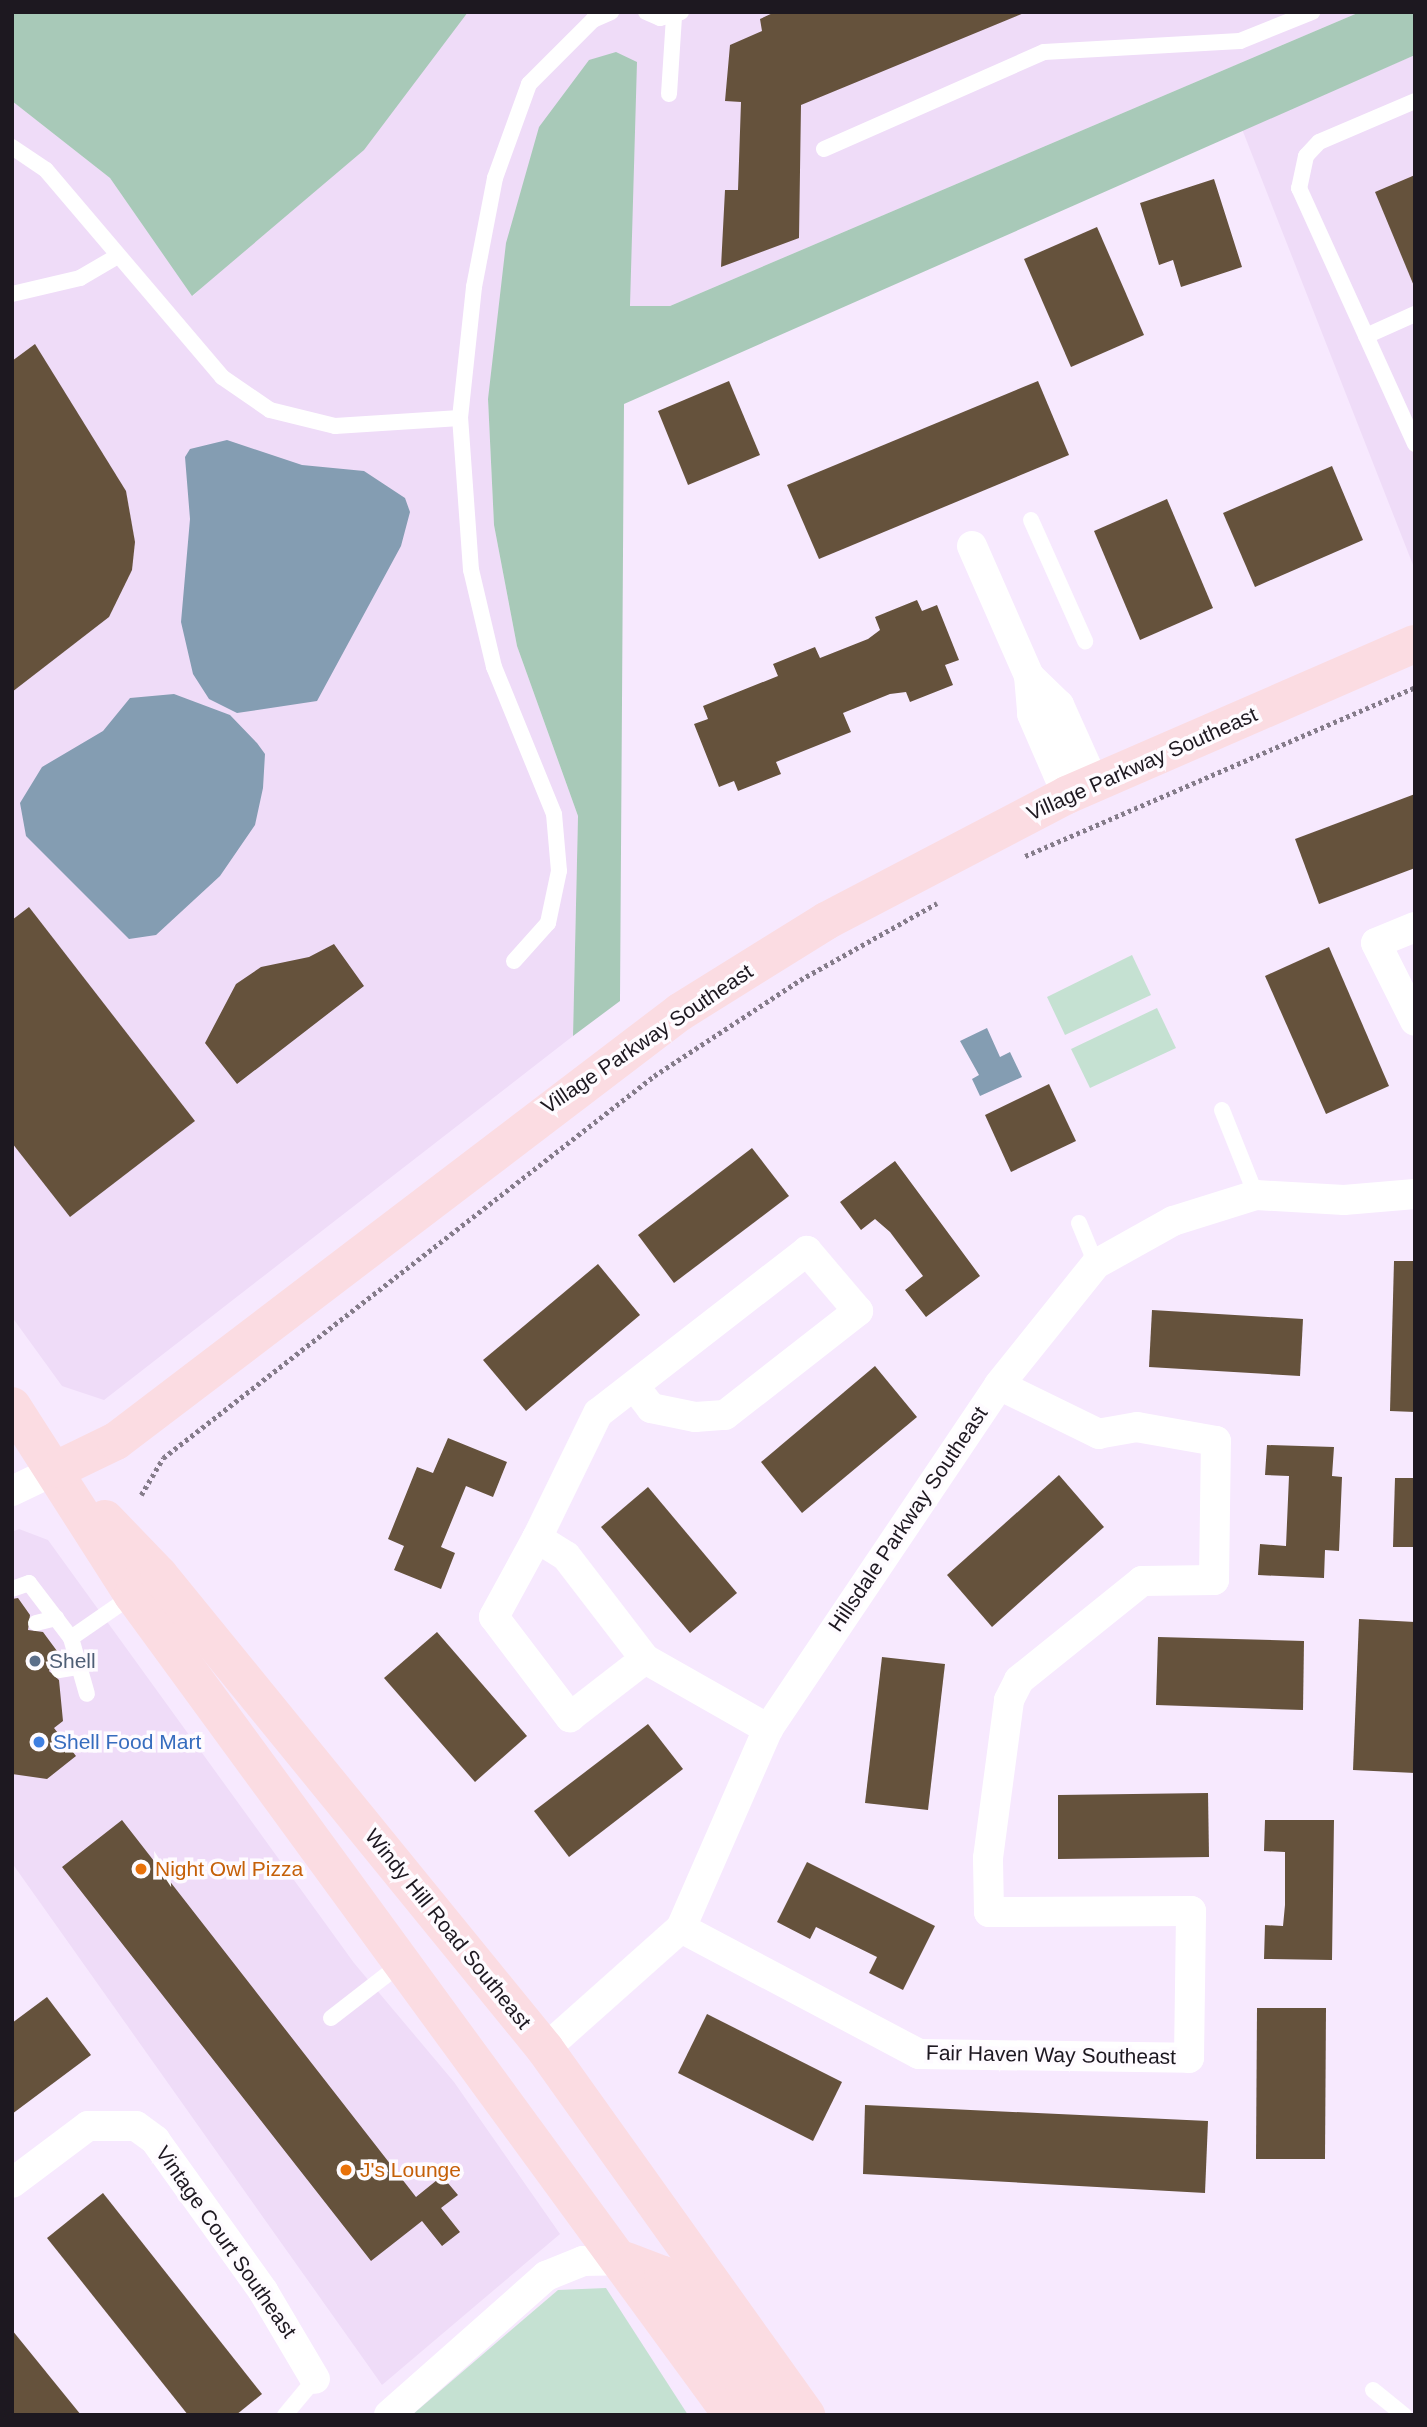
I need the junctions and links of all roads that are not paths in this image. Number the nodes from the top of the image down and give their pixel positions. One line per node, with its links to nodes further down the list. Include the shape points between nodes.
1 (611, 12): 13 (lane, via 593,20 529,84 495,178)
2 (646, 12): 4 (lane)
3 (1312, 12): 8 (lane, via 1240,41 1044,52)
4 (678, 14): 5 (lane)
5 (669, 94)
6 (1415, 101): 12 (lane, via 1319,142 1300,170 1299,188 1312,222)
7 (12, 147): 9 (lane, via 46,170)
8 (824, 149)
9 (116, 257): 10 (lane, via 80,278); 13 (lane, via 222,377 270,410 335,426)
10 (12, 294)
11 (1415, 314): 12 (lane)
12 (1366, 336): 14 (lane)
13 (460, 418): 21 (lane, via 474,582 494,667 554,814 559,871 548,923)
14 (1415, 444)
15 (1031, 520): 17 (lane)
16 (972, 546): 19 (street, via 1030,676 1032,714)
17 (1085, 641)
18 (1415, 644): 19 (main road, Village Parkway Southeast)
19 (1081, 790): 31 (main road, Village Parkway Southeast, via 826,921 680,1012 116,1441)
20 (1415, 927): 22 (street, via 1376,943)
21 (514, 961)
22 (1415, 1021)
23 (1222, 1110): 25 (lane)
24 (1415, 1194): 25 (street, Hillsdale Parkway Southeast, via 1344,1200)
25 (1256, 1195): 27 (street, Hillsdale Parkway Southeast, via 1173,1221)
26 (1079, 1223): 27 (lane)
27 (1096, 1264): 28 (street, Hillsdale Parkway Southeast)
28 (999, 1385): 43 (street, Hillsdale Parkway Southeast); 44 (street, Fair Haven Way Southeast, via 1099,1434 1137,1427 1216,1441 1214,1580 1142,1581 1019,1680 1009,1700 988,1858 989,1912 1192,1911 1189,2058 919,2054)
29 (634, 1386): 29 (street, via 807,1251 858,1311 725,1415 695,1418 651,1408); 33 (street, via 598,1413)
30 (12, 1406): 31 (main road, Windy Hill Road Southeast)
31 (58, 1469): 32 (street, Village Parkway Southeast); 35 (main road, Windy Hill Road Southeast); 47 (main road, Windy Hill Road Southeast, via 159,1575)
32 (12, 1491)
33 (537, 1538): 39 (street, via 566,1556); 39 (street, via 494,1617 570,1717)
34 (12, 1589): 36 (lane, via 29,1583)
35 (133, 1595): 38 (lane); 45 (main road, Windy Hill Road Southeast)
36 (56, 1618): 37 (lane); 38 (lane)
37 (36, 1623)
38 (71, 1638): 40 (lane)
39 (645, 1659): 43 (street)
40 (79, 1667): 41 (lane); 42 (lane)
41 (59, 1670)
42 (87, 1695)
43 (768, 1729): 44 (street, Hillsdale Parkway Southeast)
44 (681, 1928): 47 (street, Hillsdale Parkway Southeast)
45 (402, 1963): 46 (lane); 49 (main road, Windy Hill Road Southeast)
46 (331, 2018)
47 (545, 2049): 56 (main road, Windy Hill Road Southeast)
48 (12, 2183): 50 (street, Vintage Court Southeast, via 89,2126 136,2126 155,2140 262,2291)
49 (622, 2260): 53 (street, via 583,2261 546,2276); 54 (main road, Windy Hill Road Southeast); 55 (main road, via 651,2269 676,2288)
50 (315, 2379): 52 (lane)
51 (1373, 2390): 57 (lane)
52 (285, 2415)
53 (389, 2415)
54 (732, 2415)
55 (769, 2415)
56 (806, 2415)
57 (1404, 2415)

